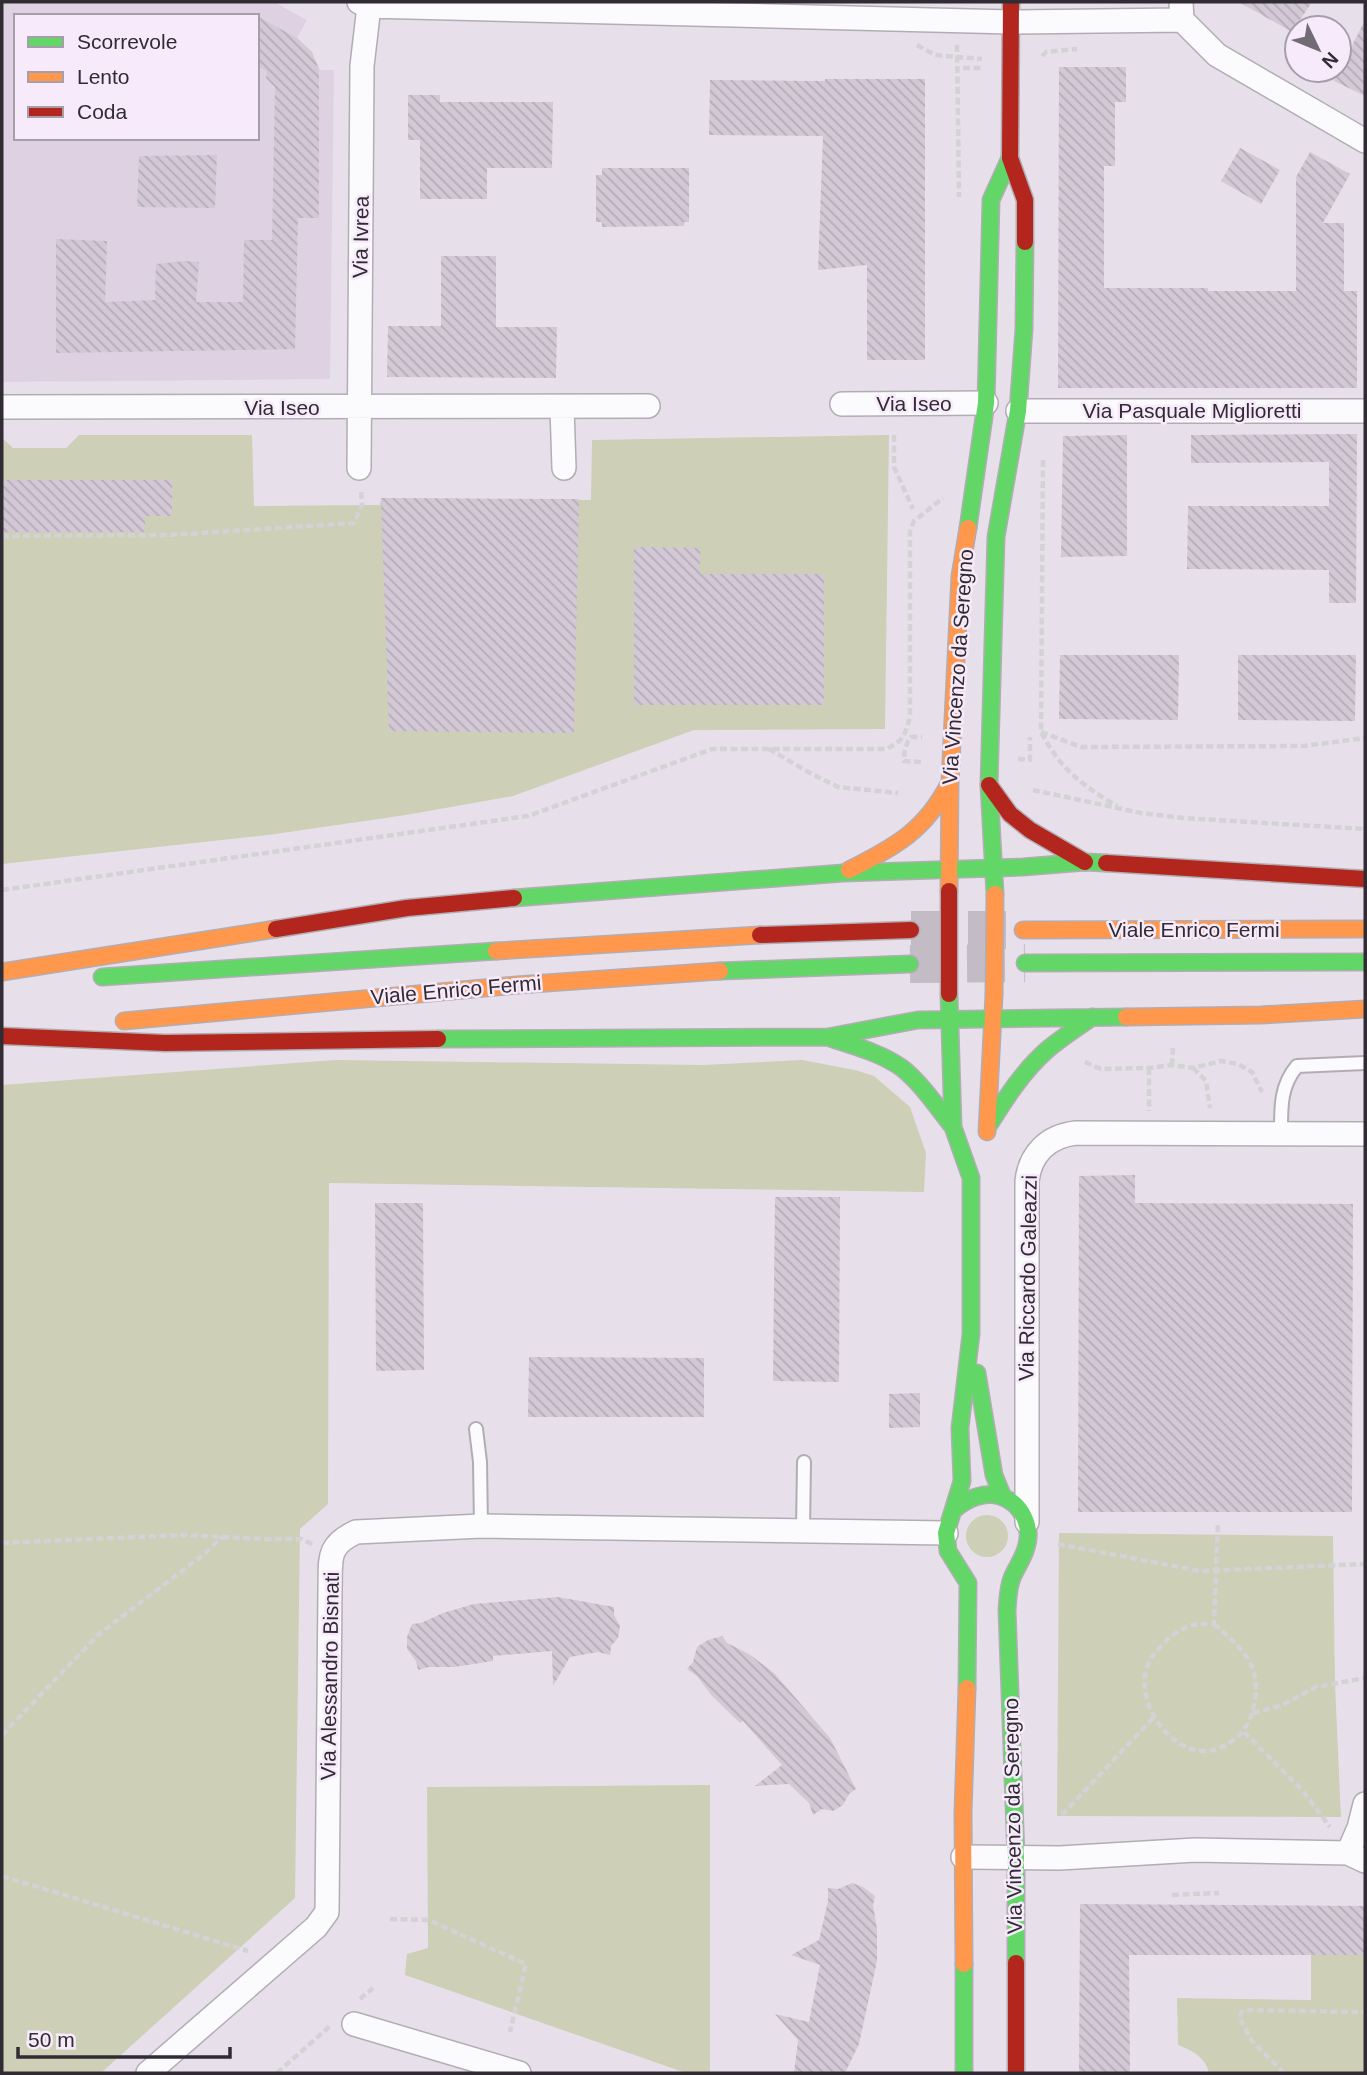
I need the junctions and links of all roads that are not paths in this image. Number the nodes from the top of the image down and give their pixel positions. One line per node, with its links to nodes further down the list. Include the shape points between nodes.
1 (364, 4): 3 (street, via 898,19); 11 (street, Via Ivrea)
2 (1181, 11): 3 (street); 4 (street, via 1217,55)
3 (1011, 12): 5 (main road, Via Vincenzo da Seregno)
4 (1365, 141)
5 (1010, 158): 6 (main road, Via Vincenzo da Seregno, via 991,200); 12 (main road, Via Vincenzo da Seregno, via 1025,200)
6 (986, 403): 7 (street, Via Iseo); 16 (main road, Via Vincenzo da Seregno, via 960,576)
7 (842, 404)
8 (648, 406): 10 (street, Via Iseo)
9 (2, 407): 11 (street, Via Iseo)
10 (562, 407): 11 (street, Via Iseo); 15 (street)
11 (359, 408): 14 (street, Via Ivrea)
12 (1018, 411): 13 (street, Via Pasquale Miglioretti); 17 (main road, Via Vincenzo da Seregno, via 996,537)
13 (1365, 411)
14 (359, 468)
15 (564, 468)
16 (950, 782): 20 (main road, Via Vincenzo da Seregno); 21 (main road, via 940,805 921,827 888,851)
17 (989, 785): 18 (main road, via 1010,814); 19 (main road, Via Vincenzo da Seregno)
18 (1085, 862): 19 (main road); 22 (main road)
19 (994, 868): 20 (main road); 33 (main road, Via Vincenzo da Seregno, bridge)
20 (949, 869): 21 (main road); 34 (main road, Via Vincenzo da Seregno, bridge)
21 (843, 873): 29 (main road, via 407,908)
22 (1365, 878)
23 (1365, 929): 25 (main road, Viale Enrico Fermi)
24 (911, 930): 30 (main road, Viale Enrico Fermi, via 732,935 152,975)
25 (1023, 930)
26 (1365, 962): 27 (main road, Viale Enrico Fermi)
27 (1025, 963)
28 (911, 964): 35 (main road, Viale Enrico Fermi, via 646,975)
29 (2, 972)
30 (2, 980)
31 (1365, 1009): 32 (main road)
32 (1092, 1017): 33 (main road); 39 (main road, via 1030,1067)
33 (994, 1019): 34 (main road); 39 (main road, Via Vincenzo da Seregno)
34 (949, 1020): 37 (main road, via 918,1020); 40 (main road, Via Vincenzo da Seregno)
35 (2, 1030)
36 (2, 1036): 37 (main road, via 165,1043)
37 (828, 1037): 40 (main road, via 875,1053 902,1069)
38 (1365, 1063): 41 (lane, via 1297,1066 1281,1097)
39 (989, 1125): 43 (main road, Via Vincenzo da Seregno)
40 (953, 1127): 43 (main road, Via Vincenzo da Seregno)
41 (1281, 1134): 42 (street, Via Riccardo Galeazzi); 50 (street, Via Riccardo Galeazzi, via 1068,1133 1044,1145 1030,1165)
42 (1365, 1134)
43 (971, 1178): 44 (main road, Via Vincenzo da Seregno)
44 (971, 1334): 47 (main road, Via Vincenzo da Seregno, via 994,1475); 48 (main road, Via Vincenzo da Seregno, via 960,1428 962,1481)
45 (476, 1429): 49 (lane)
46 (804, 1462): 51 (lane)
47 (1003, 1497): 48 (main road, via 977,1496); 50 (main road, Via Vincenzo da Seregno, via 1022,1513)
48 (955, 1509): 52 (main road, Via Vincenzo da Seregno)
49 (481, 1526): 51 (street, Via Alessandro Bisnati); 64 (street, Via Alessandro Bisnati, via 356,1532 341,1539 332,1553 327,1912 316,1927)
50 (1028, 1529): 53 (main road, Via Vincenzo da Seregno)
51 (803, 1531): 52 (street, Via Alessandro Bisnati)
52 (946, 1533): 54 (main road, via 948,1550)
53 (1020, 1562): 55 (main road); 60 (main road, Via Vincenzo da Seregno, via 1010,1581 1007,1610)
54 (958, 1565): 56 (main road); 58 (main road, via 968,1583 969,1603)
55 (998, 1576)
56 (981, 1577)
57 (1365, 1804): 59 (street)
58 (963, 1857): 60 (street); 62 (main road)
59 (1357, 1857): 60 (street, via 1195,1850)
60 (1016, 1858): 63 (main road, Via Vincenzo da Seregno)
61 (347, 2017): 65 (street)
62 (965, 2068)
63 (1014, 2068)
64 (148, 2073)
65 (519, 2073)

